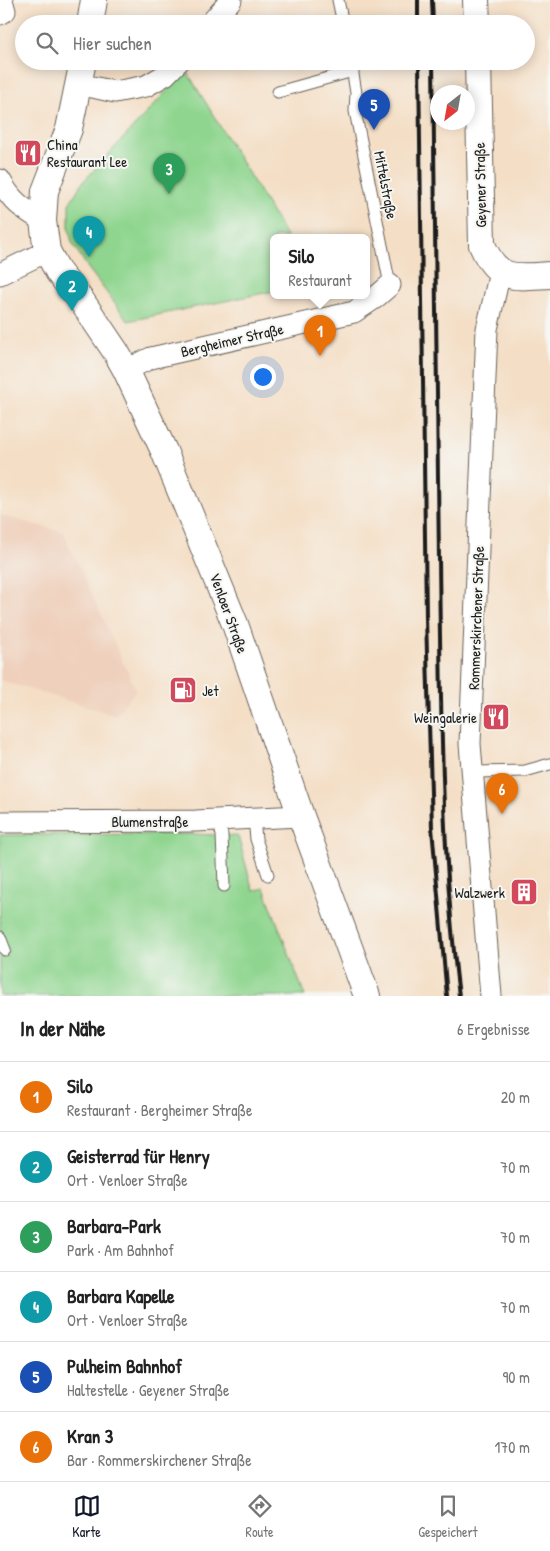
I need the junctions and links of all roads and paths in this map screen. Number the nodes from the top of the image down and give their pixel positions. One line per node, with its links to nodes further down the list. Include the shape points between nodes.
1 (2, 0): 6 (street, via 5,11)
2 (94, 0): 7 (street)
3 (231, 0): 8 (street)
4 (338, 0): 9 (lane)
5 (476, 0): 10 (street)
6 (0, 14)
7 (92, 15)
8 (218, 15)
9 (341, 15)
10 (476, 15)
11 (171, 70): 15 (street, via 146,86 115,92)
12 (341, 70): 16 (lane)
13 (353, 70): 23 (lane, Mittelstraße, via 355,111)
14 (478, 70): 20 (street, Geyener Straße, via 482,245)
15 (81, 73): 18 (street, via 69,129 45,191)
16 (278, 92)
17 (0, 180): 18 (street, via 8,196)
18 (43, 221): 19 (street)
19 (47, 251): 21 (street); 24 (street, Venloer Straße)
20 (500, 272): 22 (street, via 522,276); 26 (street, Rommerskirchener Straße, via 487,329 470,744)
21 (0, 274)
22 (550, 275)
23 (390, 285): 24 (street, Bergheimer Straße, via 354,312 151,358)
24 (126, 370): 27 (street, Venloer Straße, via 164,451 235,624)
25 (550, 764): 26 (lane, via 525,771)
26 (473, 772): 36 (street, Rommerskirchener Straße)
27 (300, 816): 28 (street, Blumenstraße); 35 (street, Venloer Straße)
28 (254, 819): 29 (street, Blumenstraße); 31 (lane, via 256,839)
29 (218, 820): 30 (street, Blumenstraße); 32 (lane, via 222,835)
30 (0, 822)
31 (268, 875)
32 (224, 886)
33 (0, 937): 34 (lane)
34 (5, 950)
35 (367, 996)
36 (491, 996)

